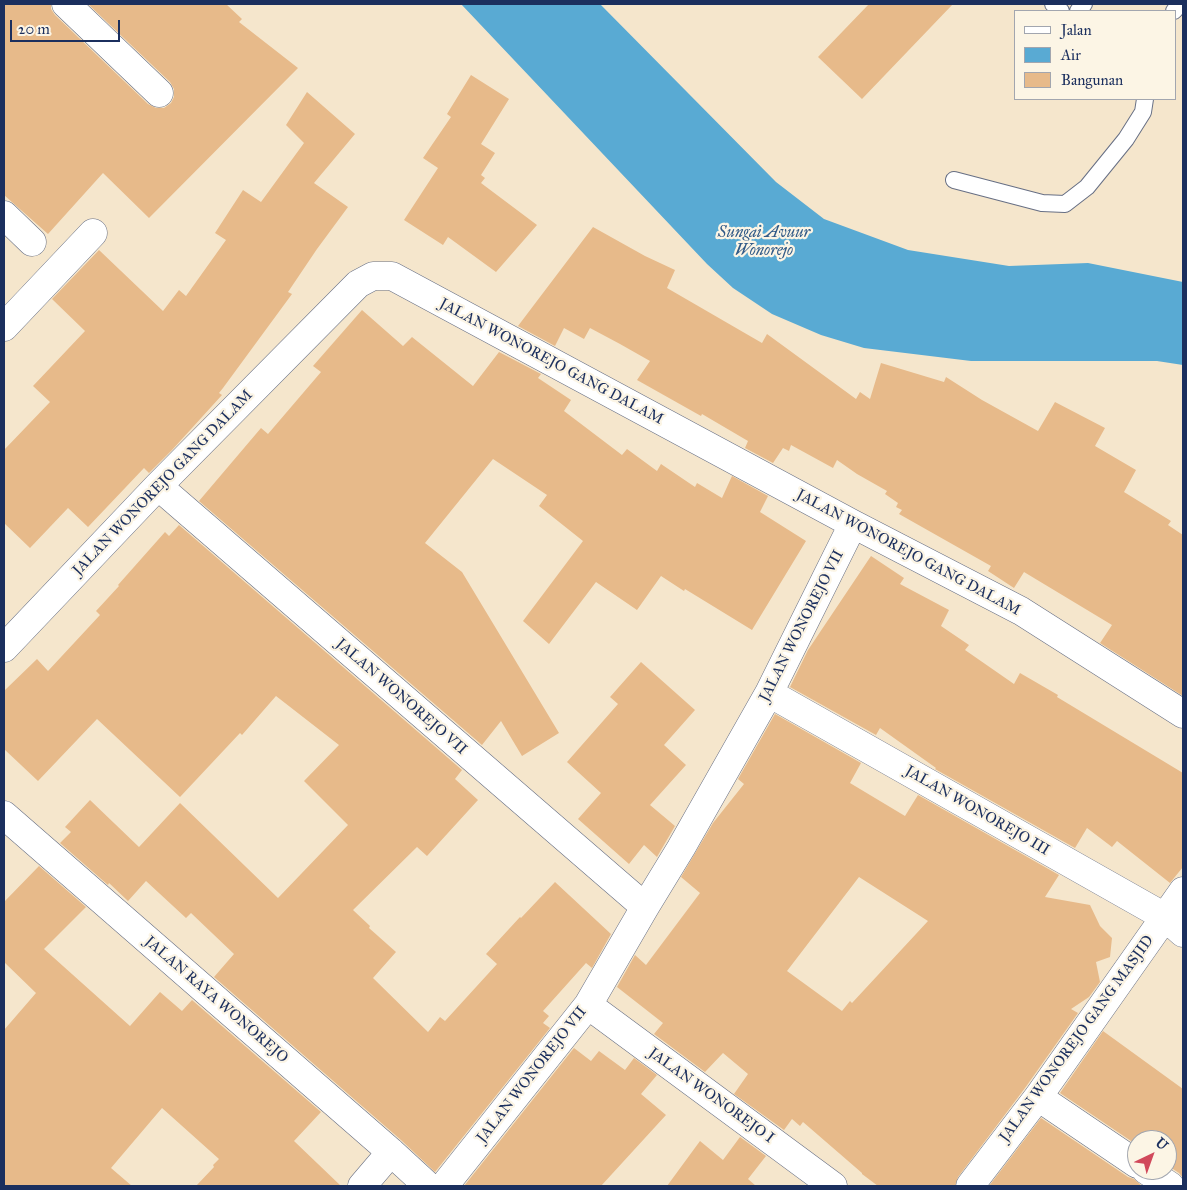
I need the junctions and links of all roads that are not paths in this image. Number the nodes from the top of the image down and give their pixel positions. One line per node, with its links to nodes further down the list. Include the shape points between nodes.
1 (66, 4): 2 (street)
2 (159, 93)
3 (1145, 100): 4 (lane, via 1143,112 1126,139 1087,187 1065,204 1042,203)
4 (954, 180)
5 (4, 215): 7 (street)
6 (93, 233): 8 (street)
7 (32, 242)
8 (4, 327)
9 (158, 486): 10 (street, JALAN WONOREJO GANG DALAM, via 358,284 373,276 392,276); 11 (street, JALAN WONOREJO GANG DALAM); 16 (street, JALAN WONOREJO VII)
10 (853, 524): 12 (street, JALAN WONOREJO VII); 13 (street, JALAN WONOREJO GANG DALAM, via 1021,611)
11 (4, 648)
12 (769, 693): 16 (street, JALAN WONOREJO VII); 17 (street, JALAN WONOREJO III)
13 (1183, 714)
14 (4, 815): 20 (street, JALAN RAYA WONOREJO)
15 (1183, 891): 17 (street, JALAN WONOREJO GANG MASJID)
16 (645, 908): 18 (street, JALAN WONOREJO VII)
17 (1174, 925): 19 (street, JALAN WONOREJO GANG MASJID)
18 (588, 1005): 24 (street, JALAN WONOREJO VII); 25 (street, JALAN WONOREJO I)
19 (1038, 1097): 21 (street); 26 (street, JALAN WONOREJO GANG MASJID)
20 (391, 1152): 22 (street); 23 (street, JALAN RAYA WONOREJO)
21 (1127, 1157)
22 (362, 1186)
23 (428, 1186)
24 (444, 1186)
25 (833, 1186)
26 (970, 1186)

